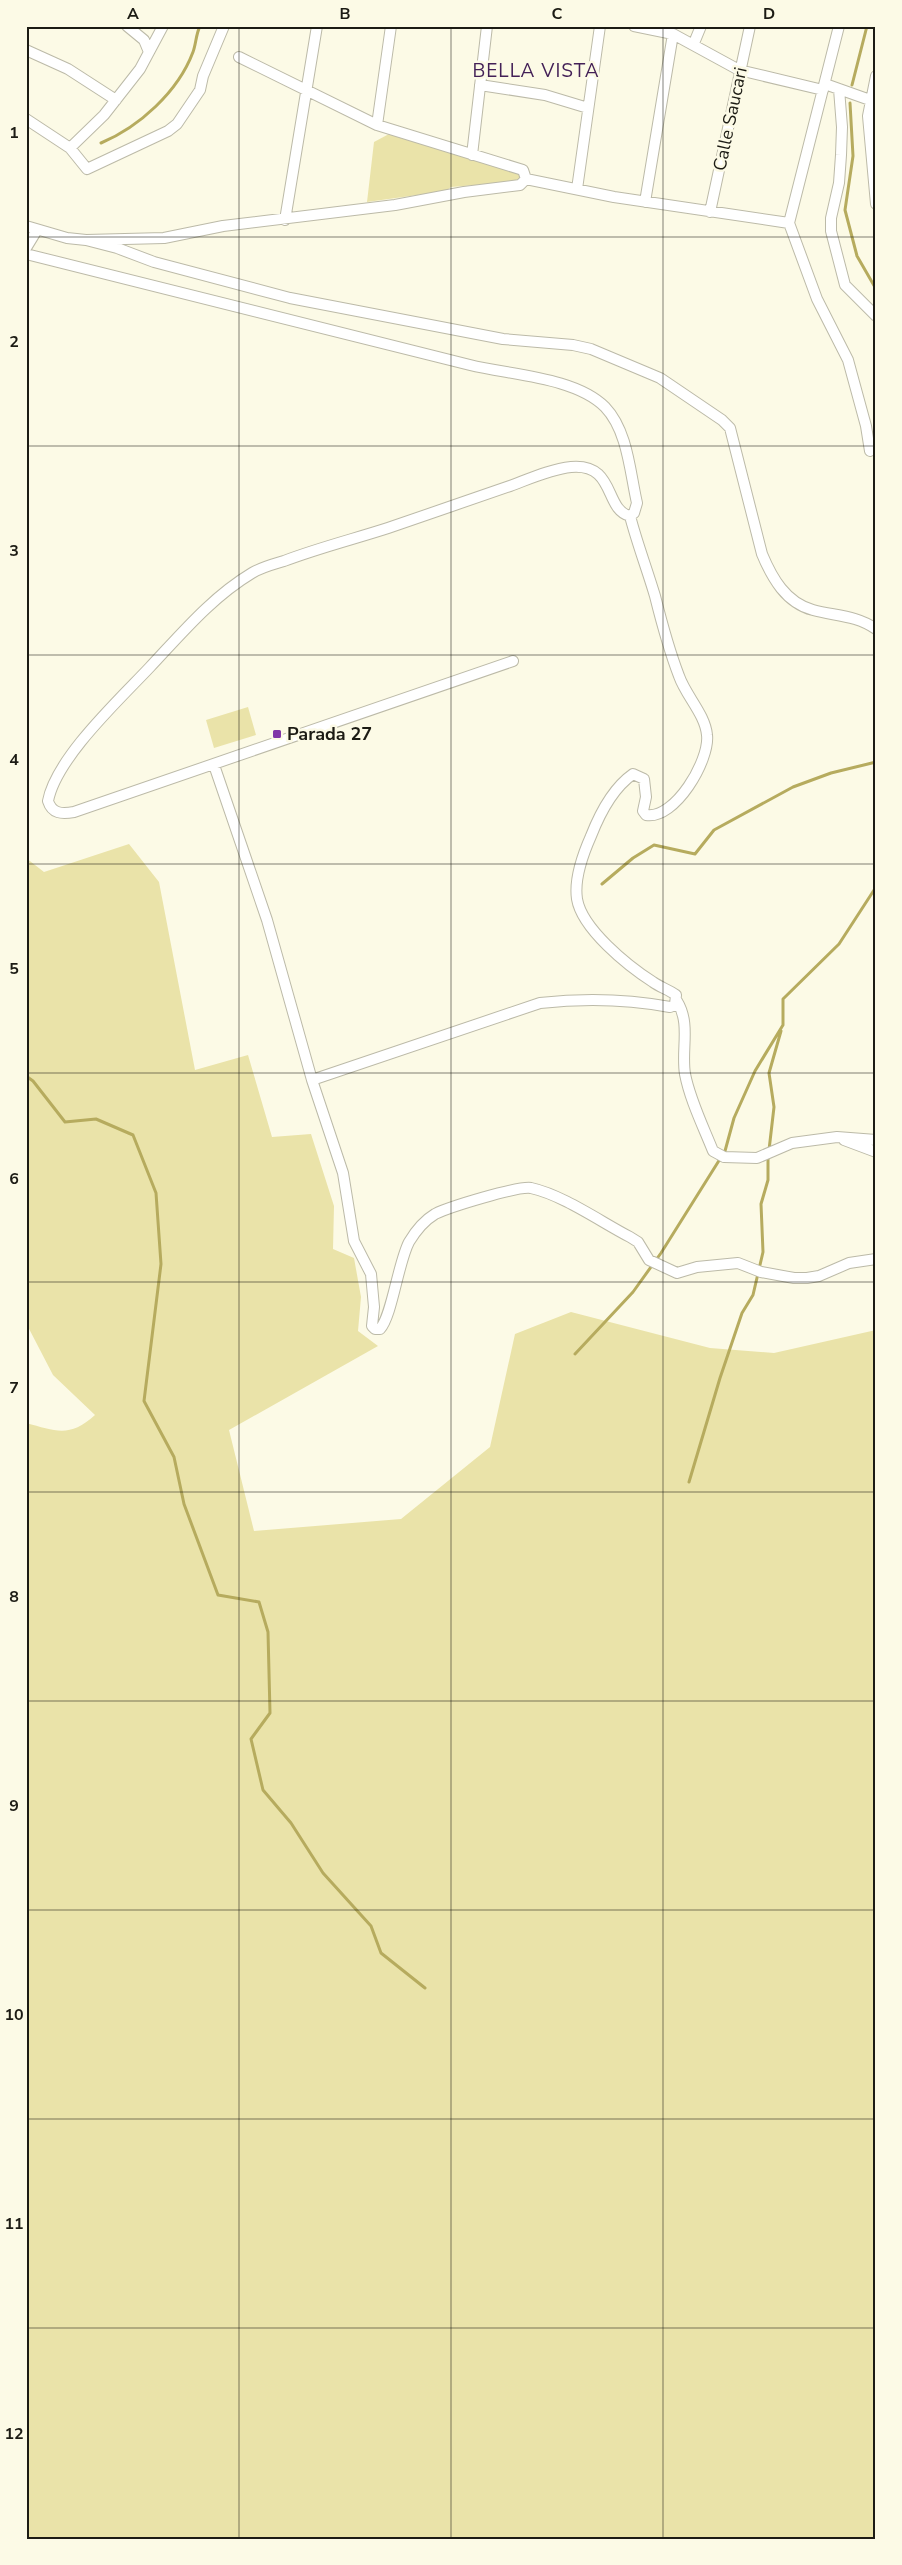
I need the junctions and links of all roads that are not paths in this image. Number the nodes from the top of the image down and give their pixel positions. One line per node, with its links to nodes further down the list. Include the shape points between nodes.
1 (126, 26): 15 (street, via 144,40)
2 (163, 26): 15 (street)
3 (224, 26): 28 (street, via 200,90 168,131 87,169)
4 (316, 26): 22 (street)
5 (391, 26): 27 (street)
6 (487, 26): 19 (street)
7 (600, 26): 25 (street)
8 (634, 26): 12 (street)
9 (701, 26): 13 (street)
10 (750, 26): 17 (street, Calle Saucari)
11 (840, 26): 20 (street)
12 (673, 34): 13 (street); 32 (street)
13 (694, 43): 17 (street)
14 (26, 50): 23 (street, via 68,69)
15 (149, 52): 23 (street)
16 (239, 57): 22 (street)
17 (740, 70): 20 (street); 34 (street, Calle Saucari)
18 (875, 79): 24 (street)
19 (480, 85): 25 (street, via 545,95); 29 (street)
20 (824, 87): 21 (street); 36 (street)
21 (839, 89): 24 (street); 42 (street, via 841,155 831,231 845,285)
22 (306, 90): 27 (street); 35 (street)
23 (116, 100): 28 (street)
24 (870, 100): 33 (street, via 868,116)
25 (588, 108): 31 (street)
26 (26, 119): 28 (street)
27 (377, 125): 29 (street)
28 (70, 148)
29 (472, 155): 30 (street, via 523,170)
30 (526, 179): 31 (street); 35 (street, via 520,185)
31 (577, 189): 32 (street)
32 (645, 202): 34 (street)
33 (876, 204)
34 (710, 212): 36 (street)
35 (285, 220): 39 (street, via 223,226 164,238)
36 (788, 223): 43 (street, via 810,285 848,360)
37 (26, 226): 38 (street)
38 (37, 230): 39 (street); 40 (street)
39 (86, 240): 45 (street, via 154,262 290,298 503,339 592,349 660,378 730,428 762,554 787,596 814,610 856,618)
40 (26, 248)
41 (26, 254): 44 (street, via 468,365 569,386 605,407 619,431 637,509)
42 (876, 316)
43 (870, 451)
44 (630, 516): 47 (street, via 621,512 599,474 571,467 255,571 195,618 102,717 53,785 48,801 54,811 67,813); 48 (street, via 662,628 681,680 706,729 707,747 690,785 682,796 659,814 646,815 643,811 646,797 644,779 633,774 625,779 594,826 578,879 577,897 584,915 600,937 639,972 676,995)
45 (876, 629)
46 (513, 662): 47 (street)
47 (214, 765): 49 (street, via 267,920)
48 (677, 1001): 49 (street, via 670,1007 638,1001 574,999 540,1003); 50 (street, via 682,1009 686,1039 685,1072 713,1151 724,1157 757,1158 792,1143)
49 (312, 1080): 53 (street, via 343,1173 354,1241 371,1274 372,1326 376,1329 386,1321 410,1242 427,1220 451,1208 528,1188 563,1201 630,1237 638,1242 648,1260 671,1273 738,1263 761,1272 807,1278 849,1263)
50 (837, 1137): 51 (street); 52 (street)
51 (876, 1140)
52 (876, 1152)
53 (876, 1259)

